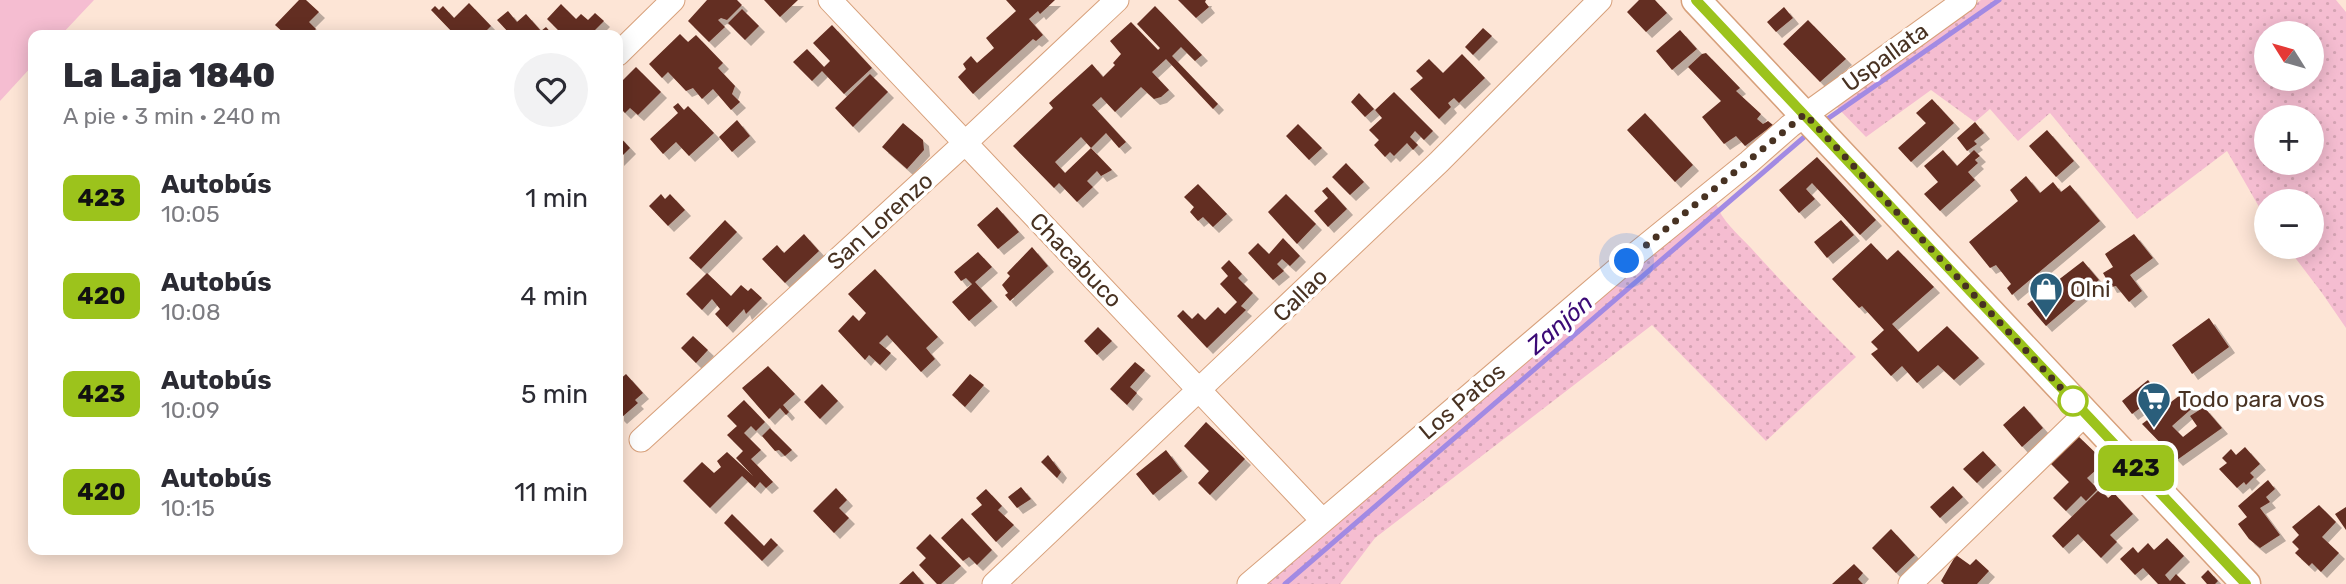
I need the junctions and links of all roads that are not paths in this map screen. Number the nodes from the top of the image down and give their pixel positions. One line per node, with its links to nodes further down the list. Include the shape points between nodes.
1 (673, 0): 7 (street)
2 (830, 0): 9 (street, Chacabuco)
3 (1118, 0): 9 (street, San Lorenzo)
4 (1600, 0): 10 (street, Callao, via 1440,162)
5 (1696, 0): 8 (main road)
6 (1965, 0): 8 (street, Uspallata)
7 (623, 49)
8 (1805, 114): 11 (main road); 13 (street, Los Patos)
9 (965, 143): 10 (street, Chacabuco); 12 (street, San Lorenzo)
10 (1199, 390): 13 (street, Chacabuco); 14 (street, Callao)
11 (2085, 414): 16 (street); 17 (main road)
12 (641, 440)
13 (1322, 520): 15 (street, Los Patos)
14 (994, 584)
15 (1249, 584)
16 (1910, 584)
17 (2246, 584)

